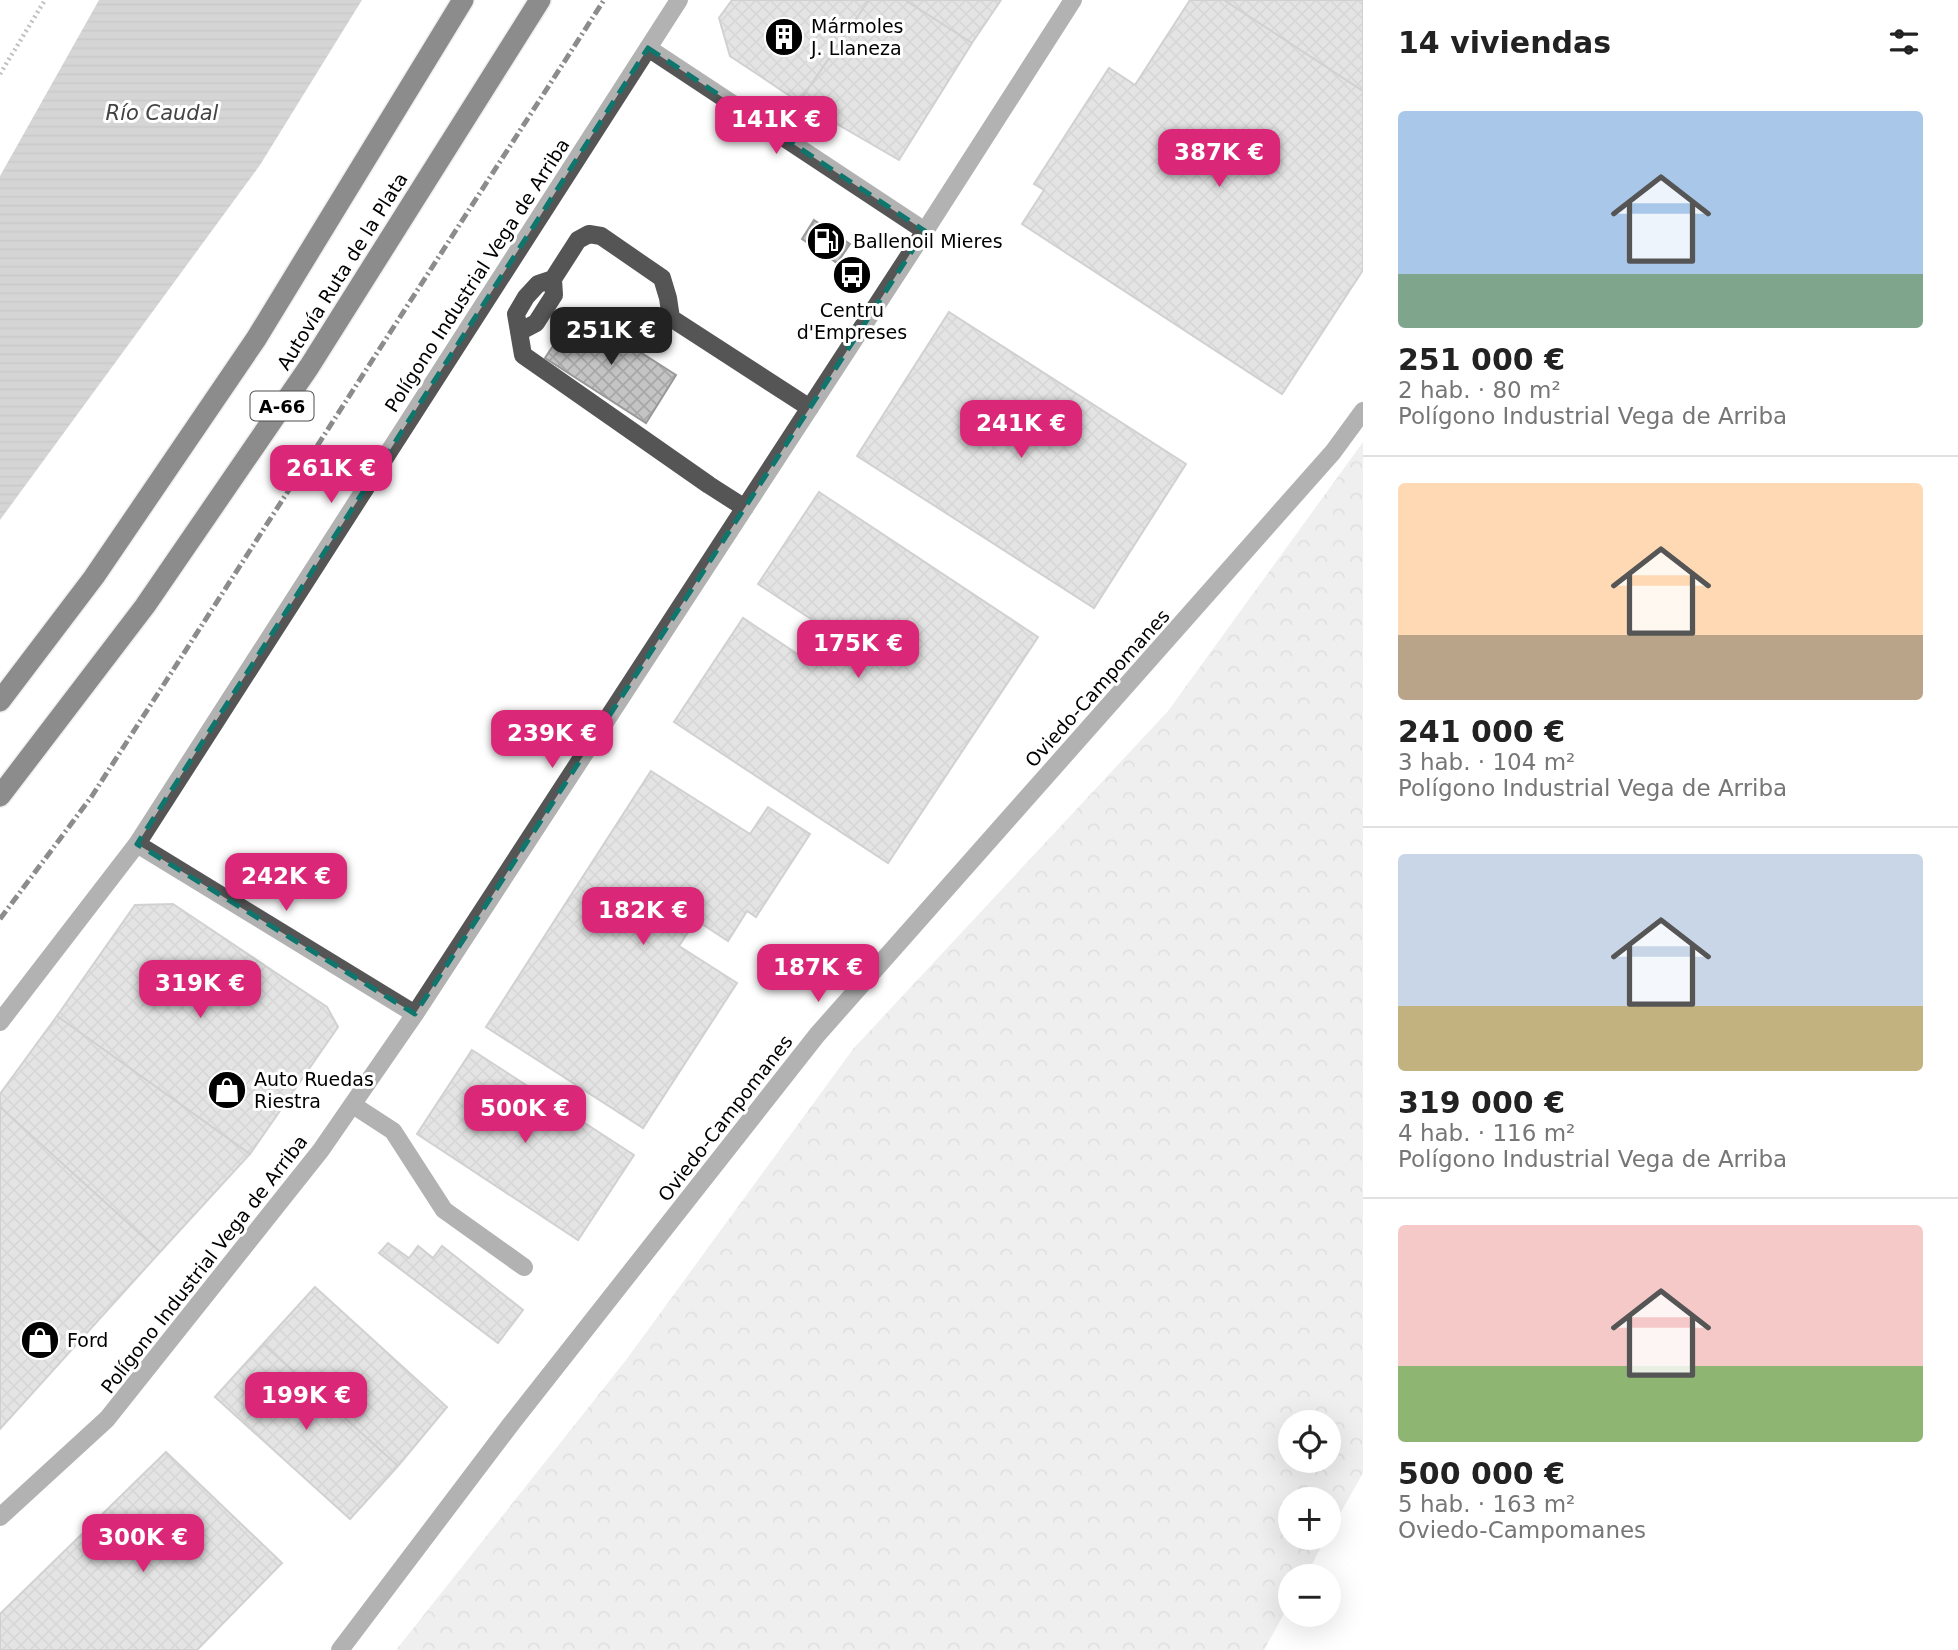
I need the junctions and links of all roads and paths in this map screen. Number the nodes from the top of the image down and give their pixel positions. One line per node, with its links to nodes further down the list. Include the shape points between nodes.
1 (45, 0): 7 (path)
2 (463, 0): 12 (highway, Autovía Ruta de la Plata / A-66, via 256,340 94,577)
3 (540, 0): 13 (highway, Autovía Ruta de la Plata / A-66, via 301,379 145,606)
4 (679, 0): 6 (street, Polígono Industrial Vega de Arriba)
5 (1073, 0): 8 (street, Polígono Industrial Vega de Arriba)
6 (648, 48): 8 (street); 14 (street, Polígono Industrial Vega de Arriba)
7 (0, 74)
8 (925, 231): 9 (street, Polígono Industrial Vega de Arriba)
9 (810, 408): 11 (street, Polígono Industrial Vega de Arriba); 11 (street, via 671,318 662,278 601,236 589,234 578,240 552,278 526,297 516,314 523,355)
10 (1363, 411): 20 (street, Oviedo-Campomanes, via 1333,452 817,1035)
11 (745, 508): 15 (street, Polígono Industrial Vega de Arriba)
12 (0, 701)
13 (0, 796)
14 (137, 844): 15 (street); 16 (street, Polígono Industrial Vega de Arriba)
15 (415, 1014): 17 (street, Polígono Industrial Vega de Arriba)
16 (0, 1022)
17 (353, 1105): 18 (street, via 393,1131 444,1210); 19 (street, Polígono Industrial Vega de Arriba, via 107,1419)
18 (524, 1267)
19 (0, 1517)
20 (340, 1650)

